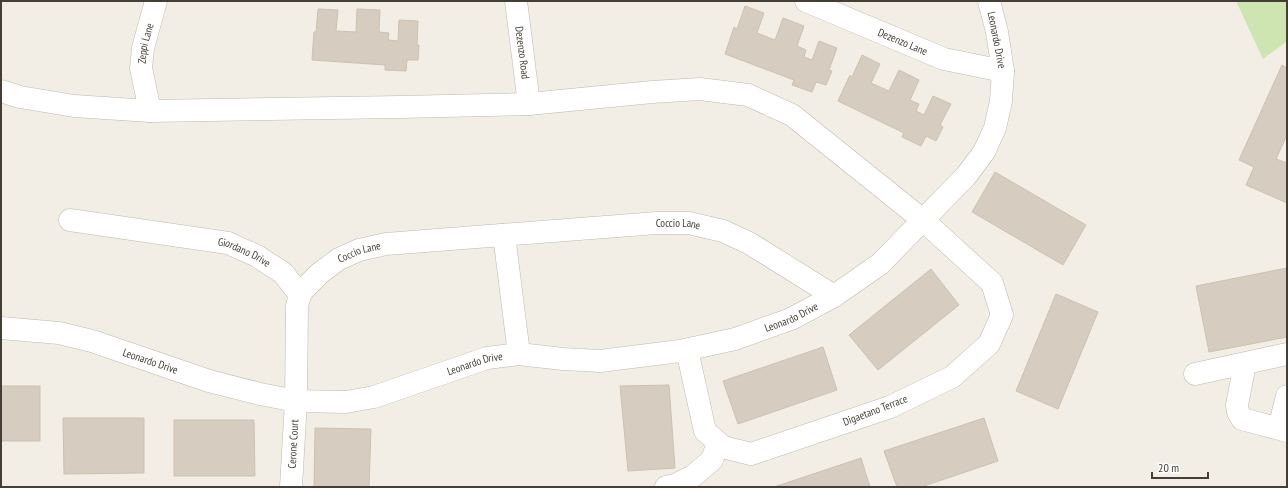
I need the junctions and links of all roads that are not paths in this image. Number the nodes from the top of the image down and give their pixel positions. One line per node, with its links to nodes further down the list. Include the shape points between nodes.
1 (516, 1): 7 (street, Dezenzo Road)
2 (806, 1): 5 (street, Dezenzo Lane, via 944,59)
3 (989, 1): 5 (street, Leonardo Drive)
4 (158, 2): 8 (street, Zeppi Lane, via 143,48 141,68)
5 (1003, 71): 10 (street, Leonardo Drive, via 1001,101 995,128 984,152 966,176)
6 (1, 91): 8 (street, via 20,97 74,106)
7 (529, 104): 8 (street); 10 (street, via 700,89 748,95 792,114)
8 (150, 111)
9 (70, 220): 12 (street, Giordano Drive, via 228,243 257,256 283,273)
10 (924, 221): 13 (street, Leonardo Drive, via 880,264); 23 (street, Digaetano Terrace, via 992,283 1002,315 989,344 952,377 890,407 751,454 723,447)
11 (504, 235): 12 (street, Coccio Lane, via 386,244 359,250 339,259 320,273); 13 (street, Coccio Lane, via 657,223 689,223 723,231 749,243); 16 (street)
12 (300, 295): 21 (street, via 297,306)
13 (834, 296): 15 (street, Leonardo Drive, via 791,319 735,339)
14 (1, 328): 21 (street, Leonardo Drive, via 59,333 92,341 209,380)
15 (686, 350): 16 (street, Leonardo Drive, via 600,361); 23 (street, Digaetano Terrace, via 705,431)
16 (519, 354): 21 (street, Leonardo Drive, via 487,358 374,397 346,402)
17 (1287, 354): 18 (street)
18 (1244, 364): 19 (street); 22 (street, via 1237,405 1242,419)
19 (1195, 374)
20 (1287, 396): 22 (street)
21 (296, 401): 24 (street, Cerone Court)
22 (1283, 430)
23 (718, 443): 25 (street, via 712,460 693,476)
24 (291, 487)
25 (666, 487)

